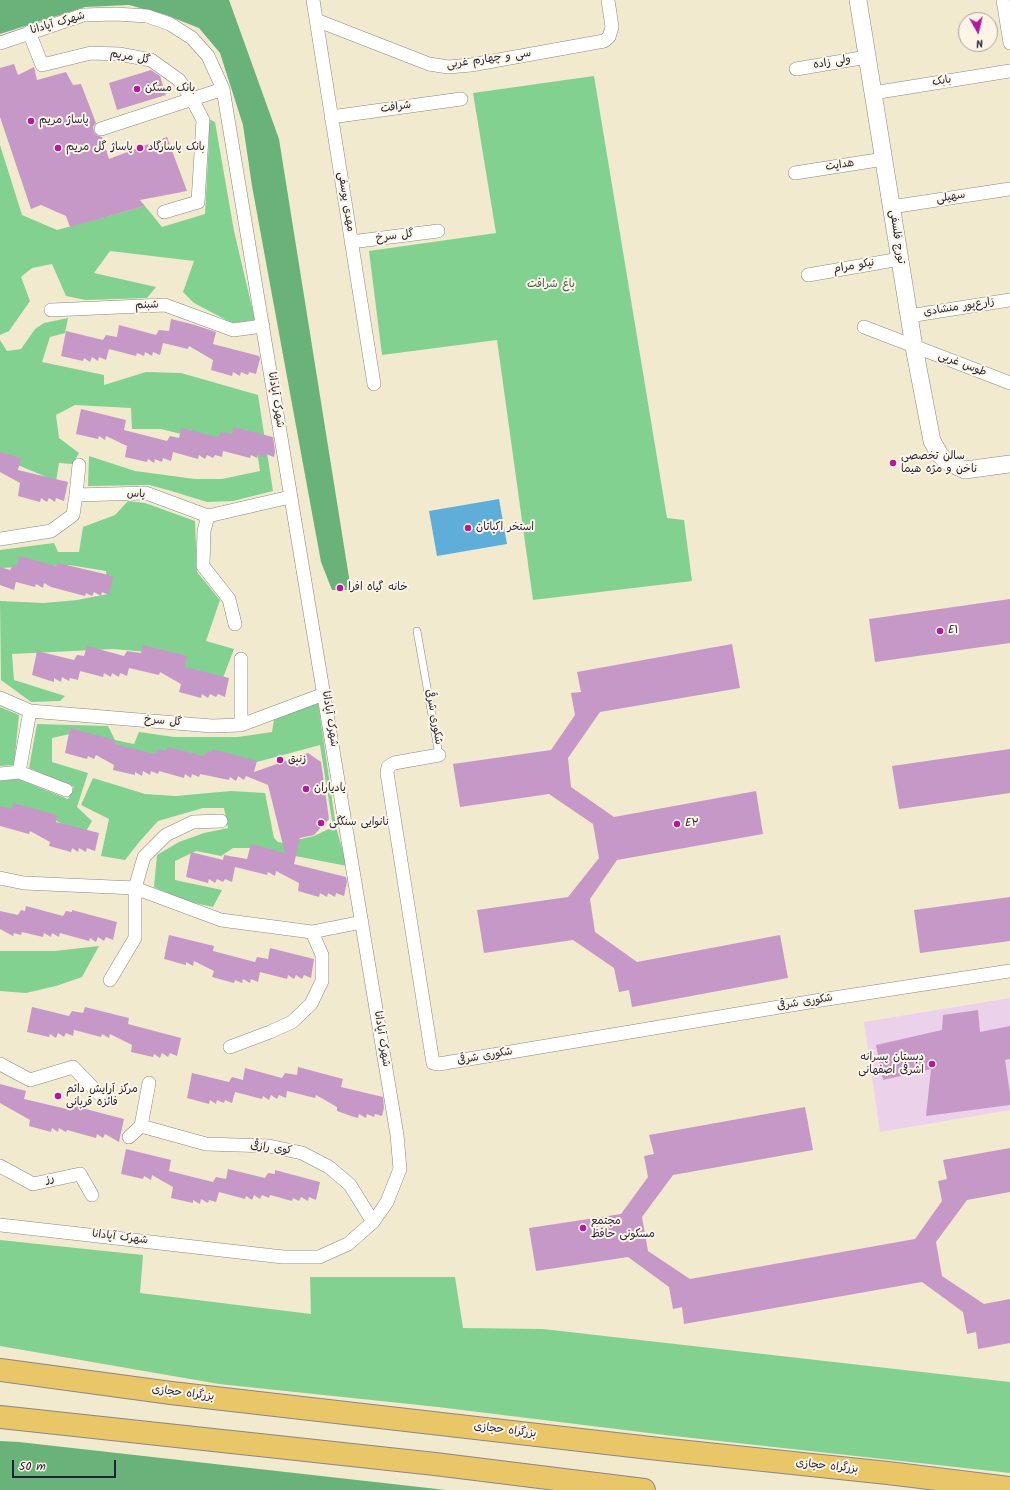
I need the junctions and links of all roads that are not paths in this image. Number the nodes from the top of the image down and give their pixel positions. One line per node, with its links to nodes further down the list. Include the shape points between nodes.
1 (313, 0): 5 (street, مهدی یوسفی)
2 (608, 0): 5 (street, سی و چهارم غربی, via 612,27 609,37 604,41 448,67 429,64)
3 (858, 0): 9 (street, تورج فلسفی)
4 (1004, 0): 8 (street)
5 (316, 20): 16 (street, مهدی یوسفی)
6 (29, 32): 7 (street, شهرک آپادانا); 12 (street, شهرک آپادانا, via 83,15 146,16 170,24 192,38 208,56); 14 (street, گل مریم, via 42,65 91,53 119,54 152,60 179,80)
7 (0, 43)
8 (1010, 43)
9 (867, 57): 10 (street, ولی زاده); 13 (street, تورج فلسفی)
10 (796, 69)
11 (1010, 71): 13 (street, بابک)
12 (223, 89): 14 (street); 30 (street, شهرک آپادانا)
13 (873, 93): 18 (street, تورج فلسفی)
14 (192, 99): 17 (street); 22 (street, گل مریم, via 203,120 198,202)
15 (461, 100): 16 (street, شرافت)
16 (332, 117): 24 (street, مهدی یوسفی)
17 (101, 128)
18 (884, 159): 19 (street, هدایت); 21 (street, تورج فلسفی)
19 (795, 173)
20 (1010, 189): 21 (street, سهیلی)
21 (891, 207): 25 (street, تورج فلسفی)
22 (164, 212)
23 (438, 231): 24 (street, گل سرخ)
24 (351, 242): 34 (street, مهدی یوسفی)
25 (900, 259): 26 (street, نیکو مرام); 29 (street, تورج فلسفی)
26 (808, 275)
27 (1010, 300): 29 (street, زارع‌پور منشادی)
28 (51, 310): 30 (street, شبنم, via 165,305 234,330)
29 (909, 316): 32 (street, تورج فلسفی)
30 (263, 326): 38 (street, شهرک آپادانا)
31 (864, 327): 32 (street, طوس غربی)
32 (914, 347): 33 (street, طوس غربی); 35 (street, تورج فلسفی, via 932,441 940,455 952,465 965,470)
33 (1010, 383)
34 (374, 384)
35 (1010, 464)
36 (80, 465): 37 (street)
37 (76, 495): 39 (street, یاس, via 146,493); 40 (street, via 74,515 51,531)
38 (290, 497): 39 (street); 44 (street, شهرک آپادانا)
39 (208, 516): 41 (street, via 204,531 203,566 229,599)
40 (0, 539)
41 (235, 624)
42 (417, 631): 48 (lane, شکوری شرقی)
43 (241, 659): 47 (street)
44 (324, 694): 47 (street, گل سرخ); 55 (street, شهرک آپادانا)
45 (0, 698): 46 (street, گل سرخ)
46 (30, 711): 47 (street, گل سرخ, via 212,726); 49 (street)
47 (241, 725)
48 (439, 755): 57 (street, شکوری شرقی, via 394,763 388,767 387,773 433,1063)
49 (20, 772): 50 (street); 51 (street)
50 (0, 774)
51 (66, 790)
52 (221, 821): 54 (street, via 193,822 166,835 144,857)
53 (0, 878): 54 (street, via 24,883)
54 (135, 888): 56 (street, via 221,920); 58 (street, via 135,938)
55 (362, 922): 56 (street); 67 (street, شهرک آپادانا, via 397,1135 400,1169 387,1202)
56 (312, 932): 59 (street, via 322,955 322,981 311,1004 292,1022)
57 (1010, 971)
58 (110, 980)
59 (230, 1047)
60 (0, 1064): 62 (street, via 30,1080 73,1067)
61 (149, 1083): 63 (street)
62 (100, 1095)
63 (141, 1126): 64 (street); 67 (street, کوی رازقی, via 206,1144 269,1146 302,1154 329,1167 350,1185)
64 (129, 1137)
65 (0, 1166): 66 (street, رز, via 33,1184 80,1174)
66 (92, 1195)
67 (373, 1222): 68 (street, شهرک آپادانا, via 348,1244 319,1257 283,1257)
68 (0, 1225)
69 (4, 1370): 71 (highway, بزرگراه حجازی, via 172,1393)
70 (0, 1417): 72 (highway, via 435,1464)
71 (1010, 1488)
72 (644, 1490)

